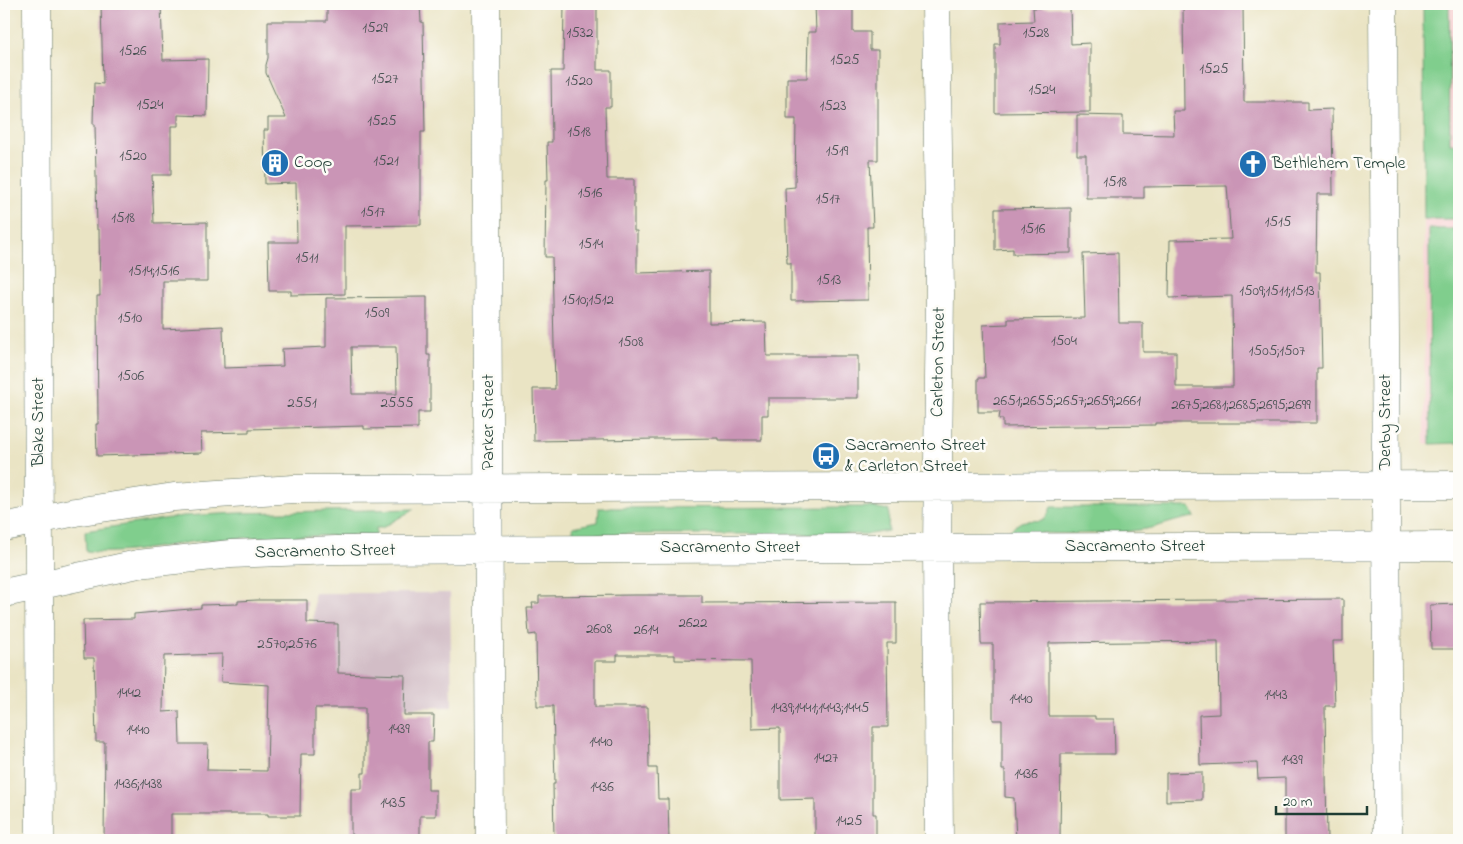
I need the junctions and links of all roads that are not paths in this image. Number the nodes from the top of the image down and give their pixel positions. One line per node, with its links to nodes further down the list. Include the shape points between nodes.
1 (37, 4): 9 (street, Blake Street)
2 (486, 4): 8 (street, Parker Street)
3 (936, 4): 7 (street, Carleton Street, via 940,283)
4 (1383, 4): 5 (street, Derby Street)
5 (1386, 485): 6 (street); 7 (street); 11 (street, Derby Street)
6 (1459, 485)
7 (937, 487): 8 (street); 13 (street, Carleton Street)
8 (489, 489): 9 (street, via 293,489 194,495); 14 (street, Parker Street)
9 (39, 520): 10 (street); 15 (street, Blake Street)
10 (4, 528)
11 (1386, 546): 12 (street, Sacramento Street); 13 (street, Sacramento Street); 20 (street, Derby Street)
12 (1459, 546)
13 (937, 548): 14 (street, Sacramento Street); 19 (street, Carleton Street)
14 (488, 550): 15 (street, Sacramento Street, via 232,554 138,564); 18 (street, Parker Street)
15 (39, 585): 16 (street, Sacramento Street); 17 (street, Blake Street)
16 (4, 593)
17 (40, 840)
18 (490, 840)
19 (940, 840)
20 (1388, 840)

